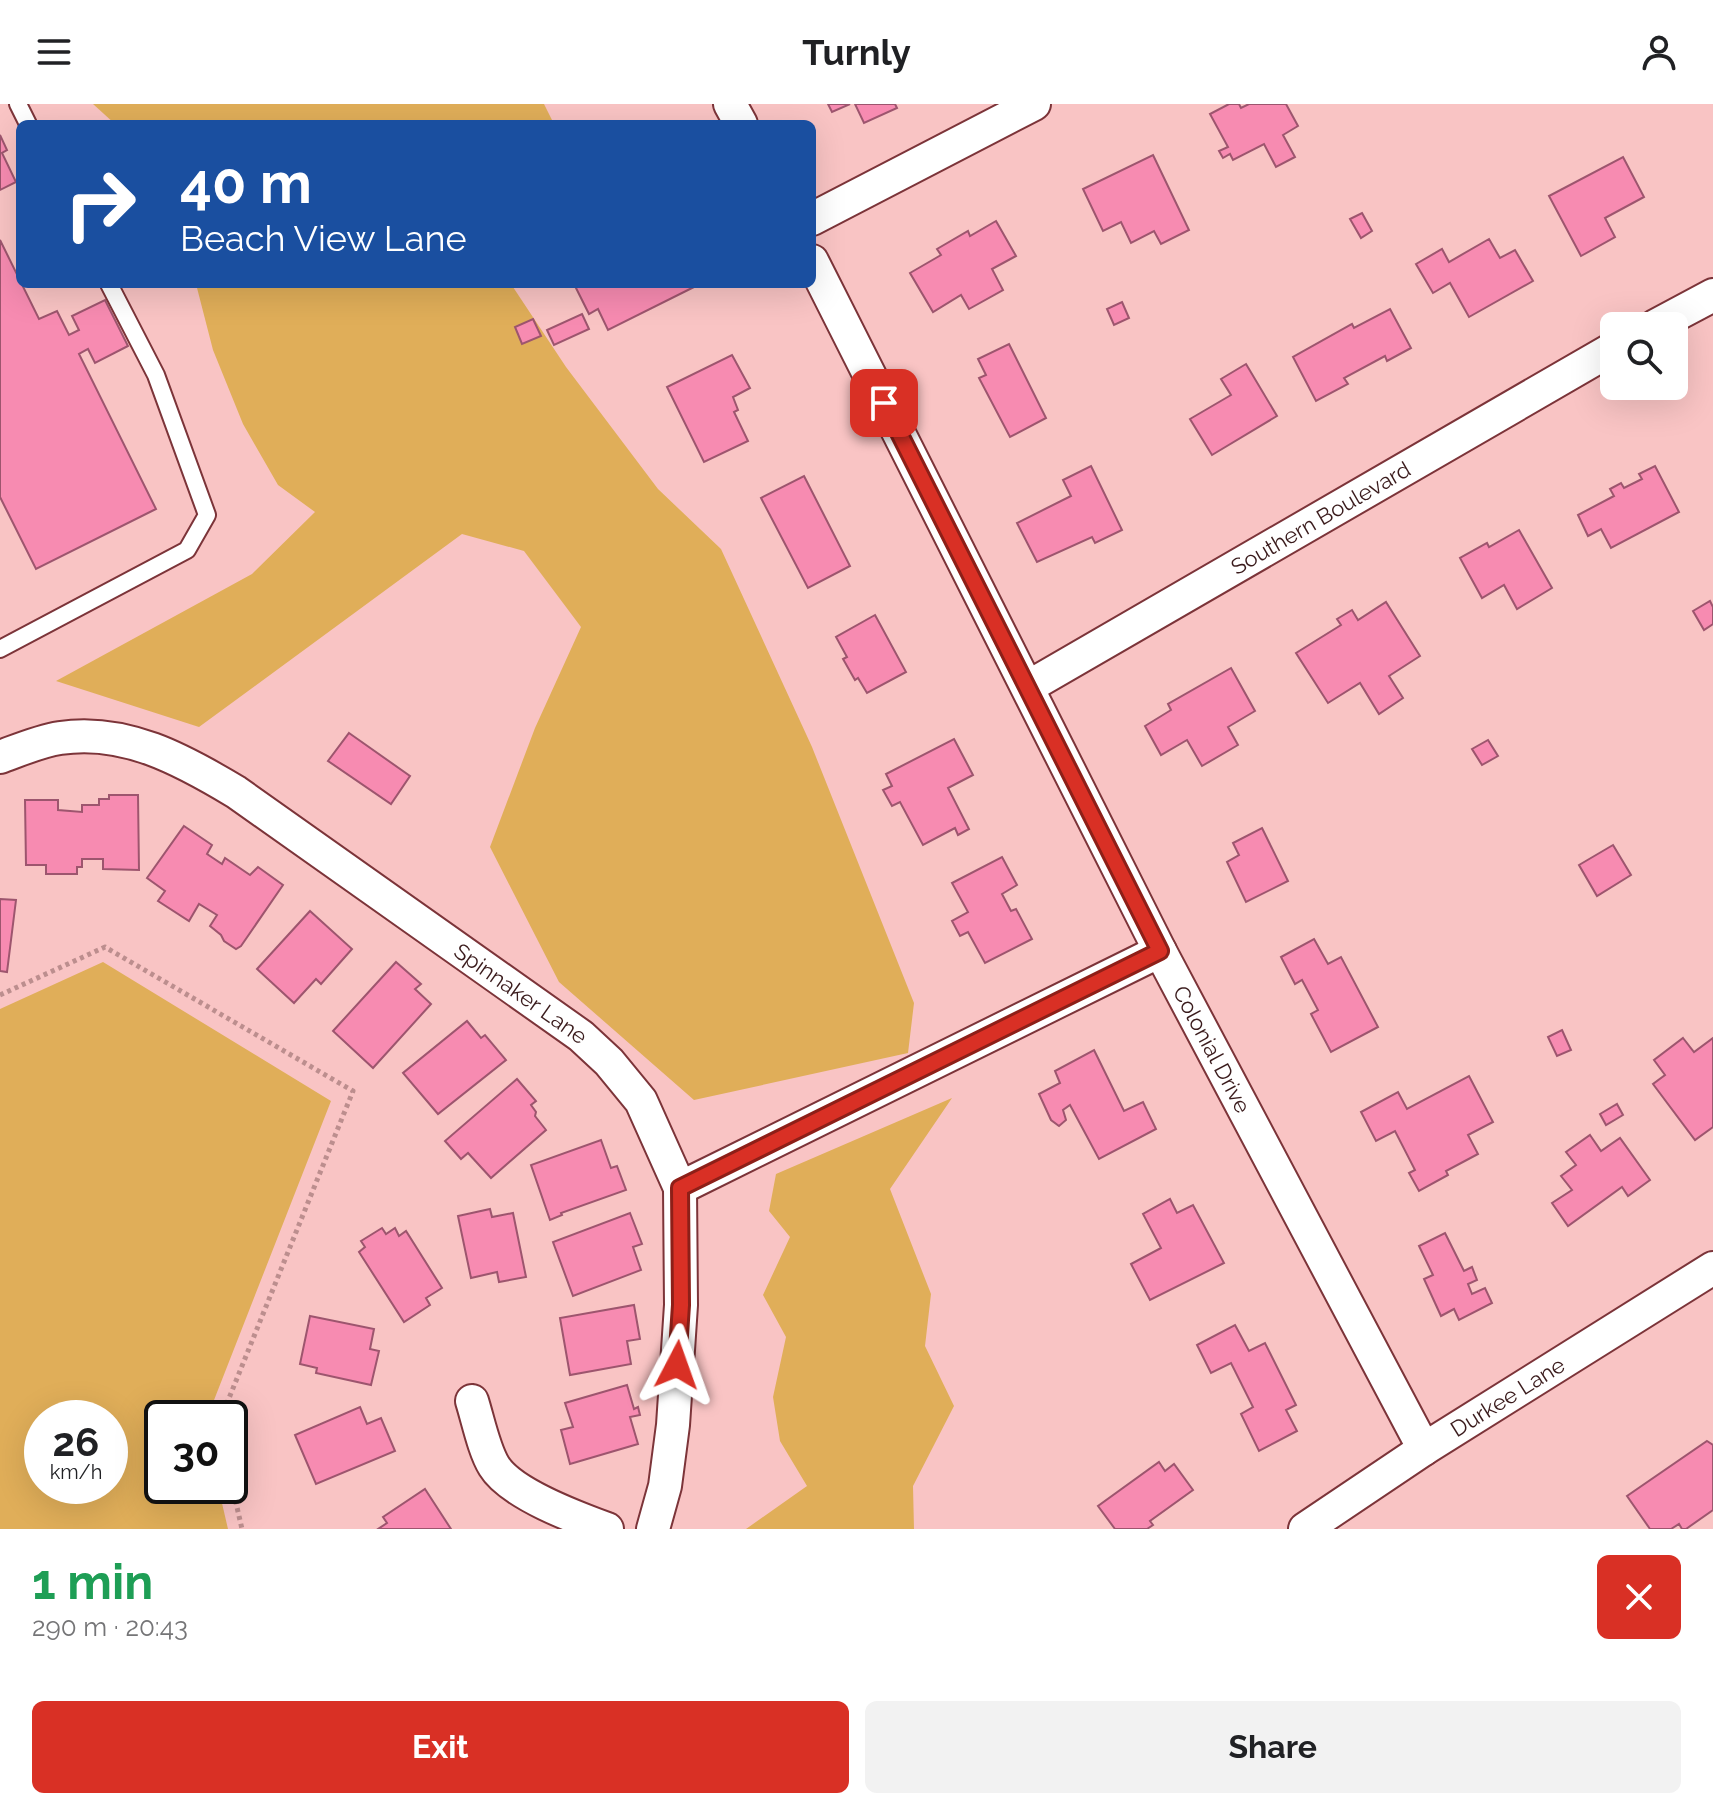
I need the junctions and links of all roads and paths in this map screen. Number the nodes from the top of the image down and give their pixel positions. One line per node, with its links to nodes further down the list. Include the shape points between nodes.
1 (1034, 104): 2 (street)
2 (816, 217)
3 (816, 269): 9 (street, Colonial Drive)
4 (111, 288): 8 (lane, via 156,375 207,515 187,550)
5 (1713, 295): 6 (street)
6 (1681, 312)
7 (1600, 356): 9 (street, Southern Boulevard)
8 (0, 649)
9 (1028, 687): 11 (street, Colonial Drive)
10 (0, 757): 13 (street, Spinnaker Lane, via 60,738 133,742 171,755 236,792 581,1036 641,1101)
11 (1160, 951): 13 (street); 17 (street, Colonial Drive)
12 (0, 995): 15 (path, via 105,947 353,1091)
13 (680, 1188): 21 (street, Spinnaker Lane, via 681,1305 673,1425)
14 (1713, 1268): 17 (street, Durkee Lane)
15 (228, 1400)
16 (472, 1401): 20 (street, via 494,1467 522,1491)
17 (1424, 1449): 22 (street, Durkee Lane)
18 (236, 1504): 19 (path)
19 (242, 1529)
20 (607, 1529)
21 (653, 1529)
22 (1305, 1529)

